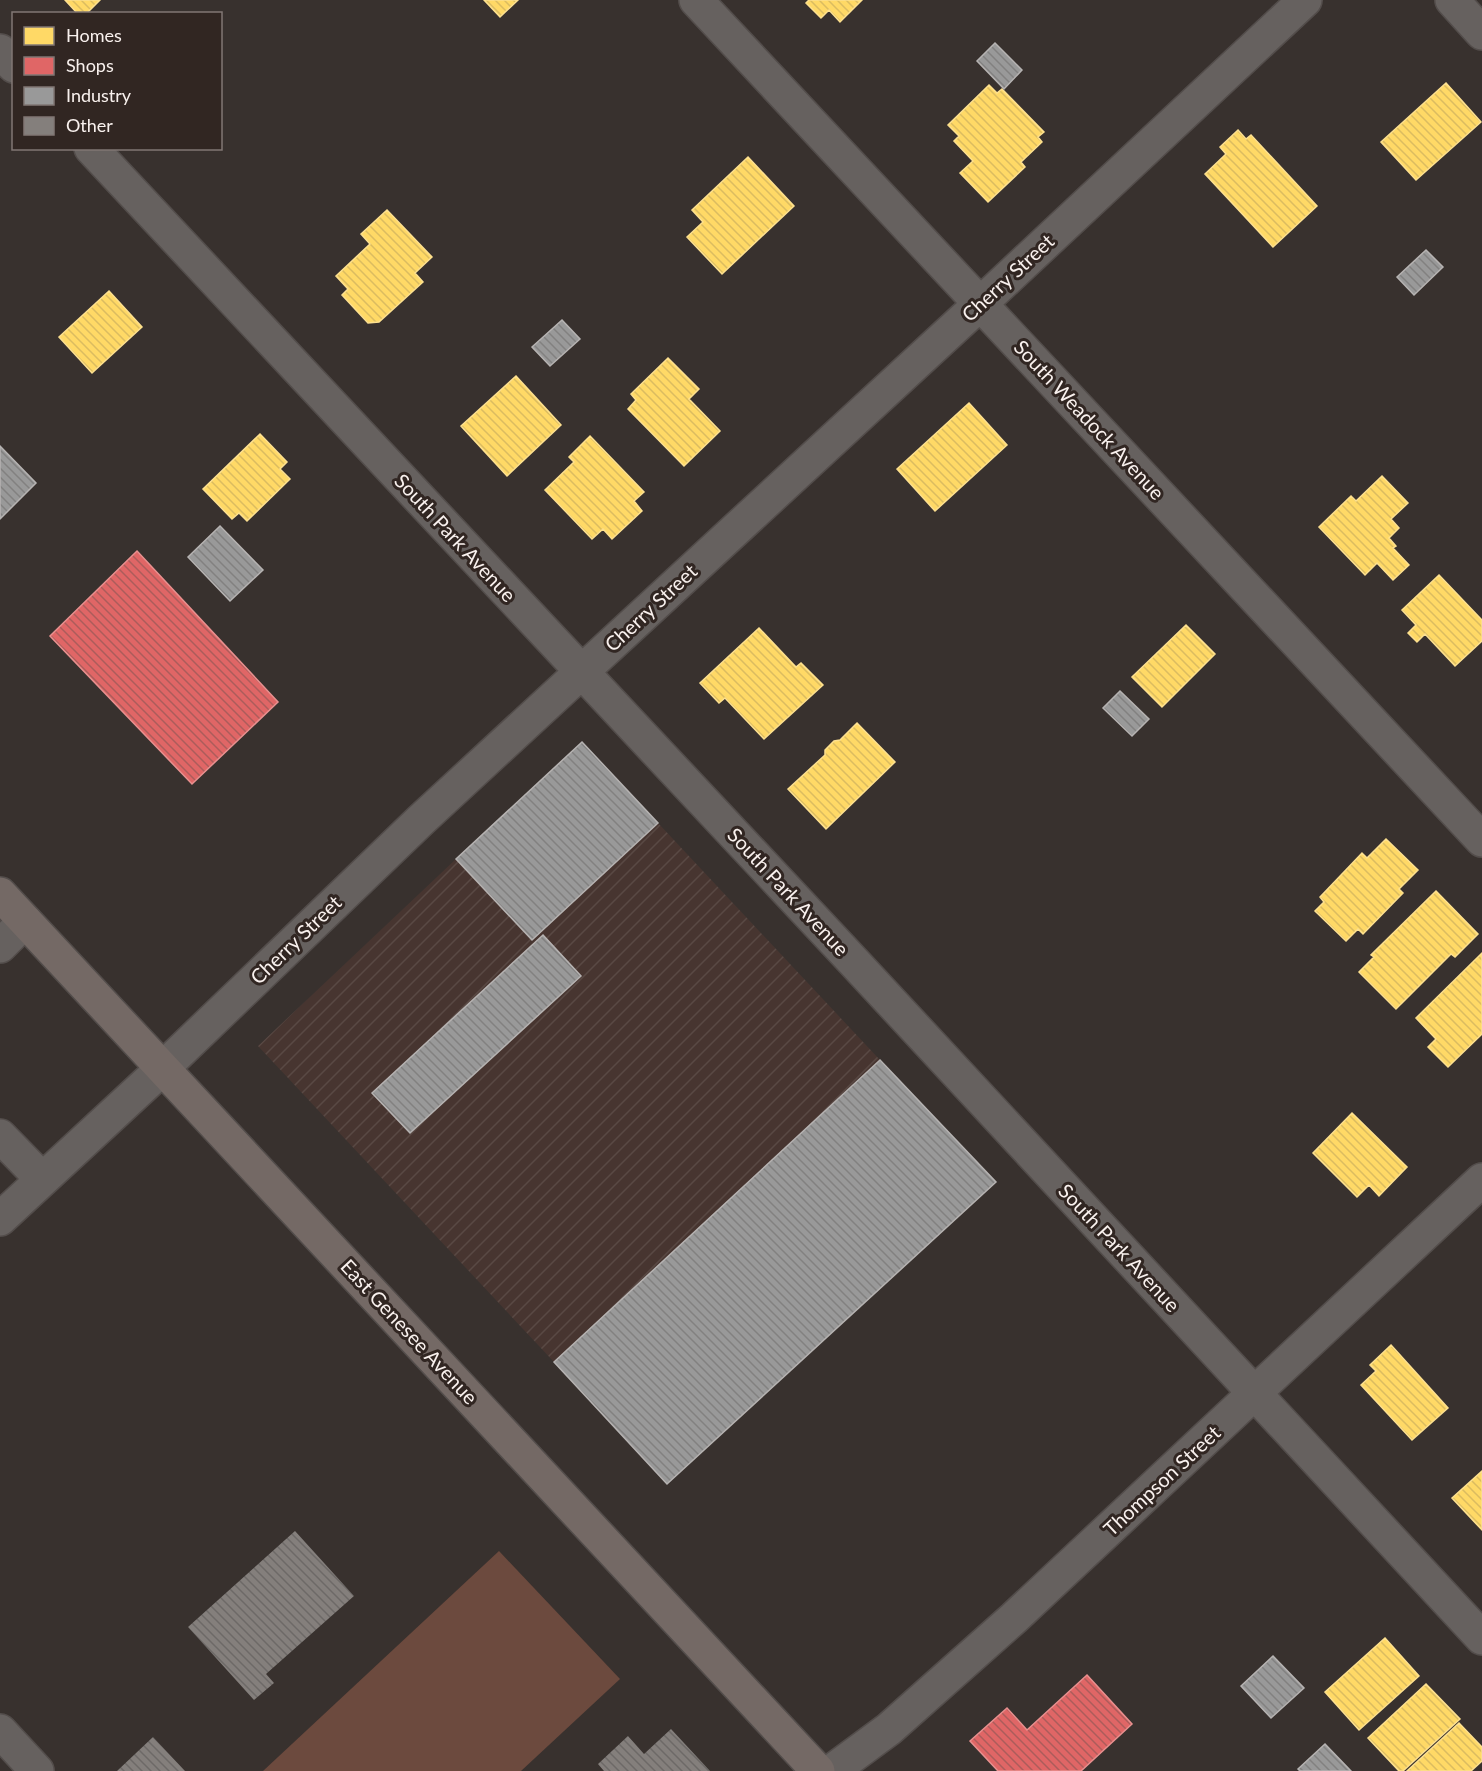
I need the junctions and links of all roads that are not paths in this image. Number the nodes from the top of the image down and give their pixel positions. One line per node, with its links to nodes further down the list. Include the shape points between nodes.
1 (696, 0): 8 (street, South Weadock Avenue)
2 (1305, 0): 8 (street, Cherry Street)
3 (1452, 0): 4 (street)
4 (1482, 33)
5 (0, 51): 6 (street)
6 (12, 64)
7 (93, 150): 9 (street, South Park Avenue)
8 (980, 304): 9 (street, Cherry Street); 10 (street, South Weadock Avenue)
9 (581, 673): 14 (street, Cherry Street, via 421,820); 19 (street, South Park Avenue)
10 (1482, 840)
11 (0, 894): 12 (main road, East Genesee Avenue)
12 (25, 921): 13 (street); 14 (main road, East Genesee Avenue)
13 (0, 946)
14 (163, 1068): 16 (street, Cherry Street); 23 (main road, East Genesee Avenue)
15 (0, 1136): 16 (street)
16 (42, 1179): 18 (street, Cherry Street)
17 (1482, 1180): 19 (street, Thompson Street)
18 (0, 1220)
19 (1255, 1394): 20 (street, South Park Avenue); 24 (street, Thompson Street, via 1014,1618 889,1729)
20 (1482, 1638)
21 (0, 1731): 22 (street)
22 (37, 1771)
23 (818, 1771)
24 (832, 1771)

